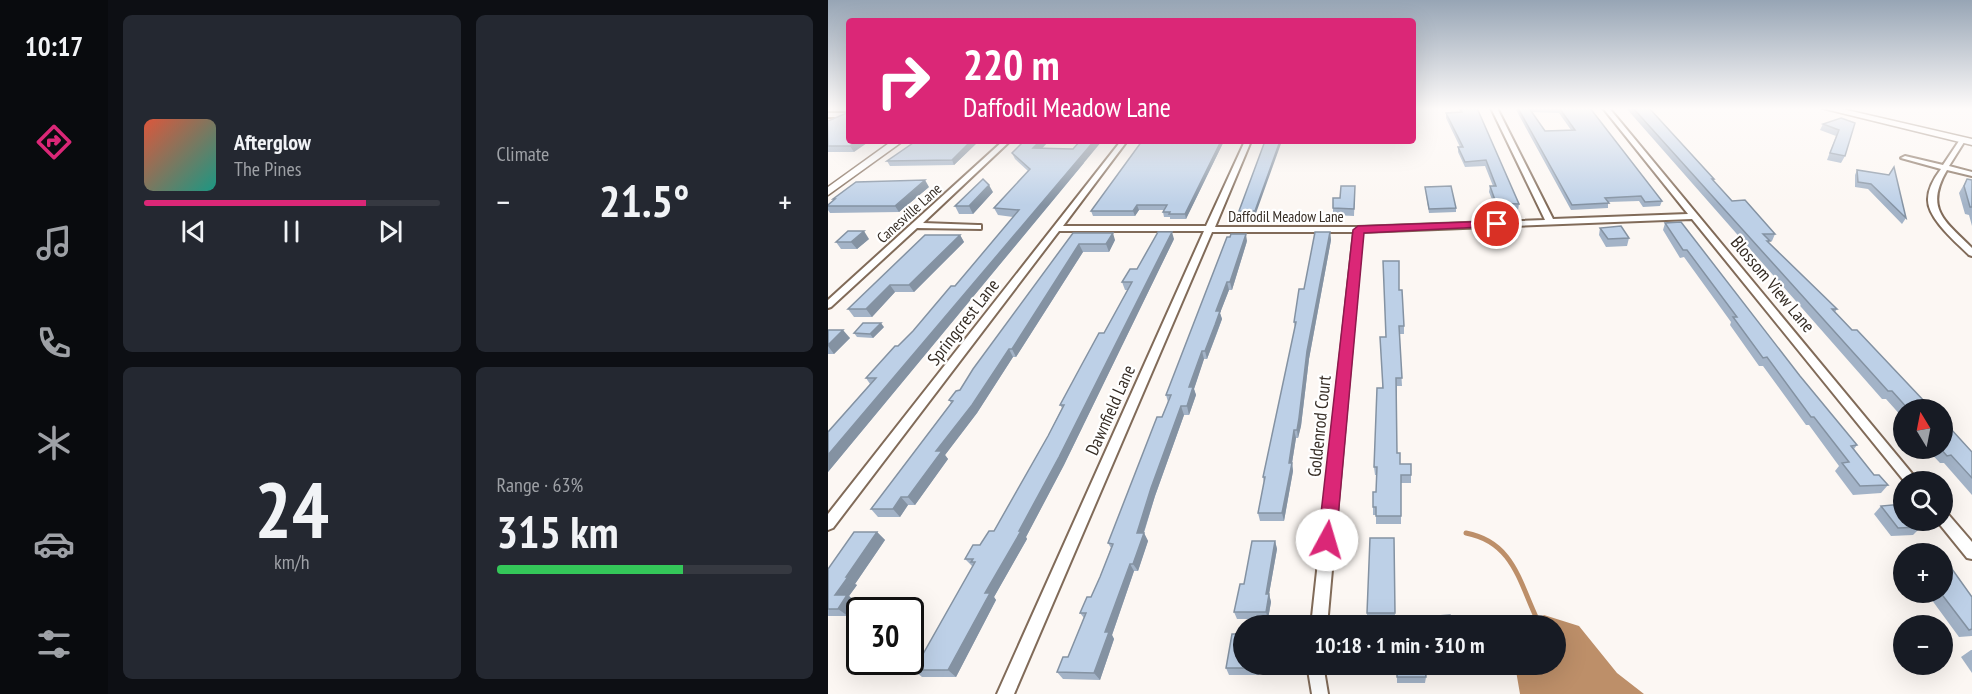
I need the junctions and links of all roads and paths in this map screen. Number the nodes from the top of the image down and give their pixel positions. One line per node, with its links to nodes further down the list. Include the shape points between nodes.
1 (1510, 140): 13 (street)
2 (1632, 140): 12 (street, Blossom View Lane)
3 (1967, 141): 9 (street)
4 (894, 144): 11 (main road)
5 (1004, 144): 14 (street, Canesville Lane)
6 (1122, 144): 16 (street, Springcrest Lane)
7 (1247, 144): 17 (street, Dawnfield Lane)
8 (1905, 158): 9 (street)
9 (1946, 167): 10 (street); 19 (street, via 1931,193 1931,206 1939,220)
10 (1972, 174)
11 (828, 192)
12 (1694, 216): 13 (street, Daffodil Meadow Lane); 21 (street, Blossom View Lane)
13 (1550, 222): 18 (street, Daffodil Meadow Lane)
14 (915, 225): 15 (street); 20 (street, Canesville Lane)
15 (978, 227)
16 (1057, 228): 17 (street, Daffodil Meadow Lane); 22 (street, Springcrest Lane)
17 (1209, 229): 18 (street, Daffodil Meadow Lane); 27 (street, Dawnfield Lane)
18 (1358, 230): 25 (street, Goldenrod Court)
19 (1972, 253)
20 (828, 305)
21 (1904, 471)
22 (828, 524)
23 (1953, 530): 24 (street)
24 (1972, 553)
25 (1320, 615)
26 (1317, 675): 28 (street)
27 (1005, 694)
28 (1320, 694)

